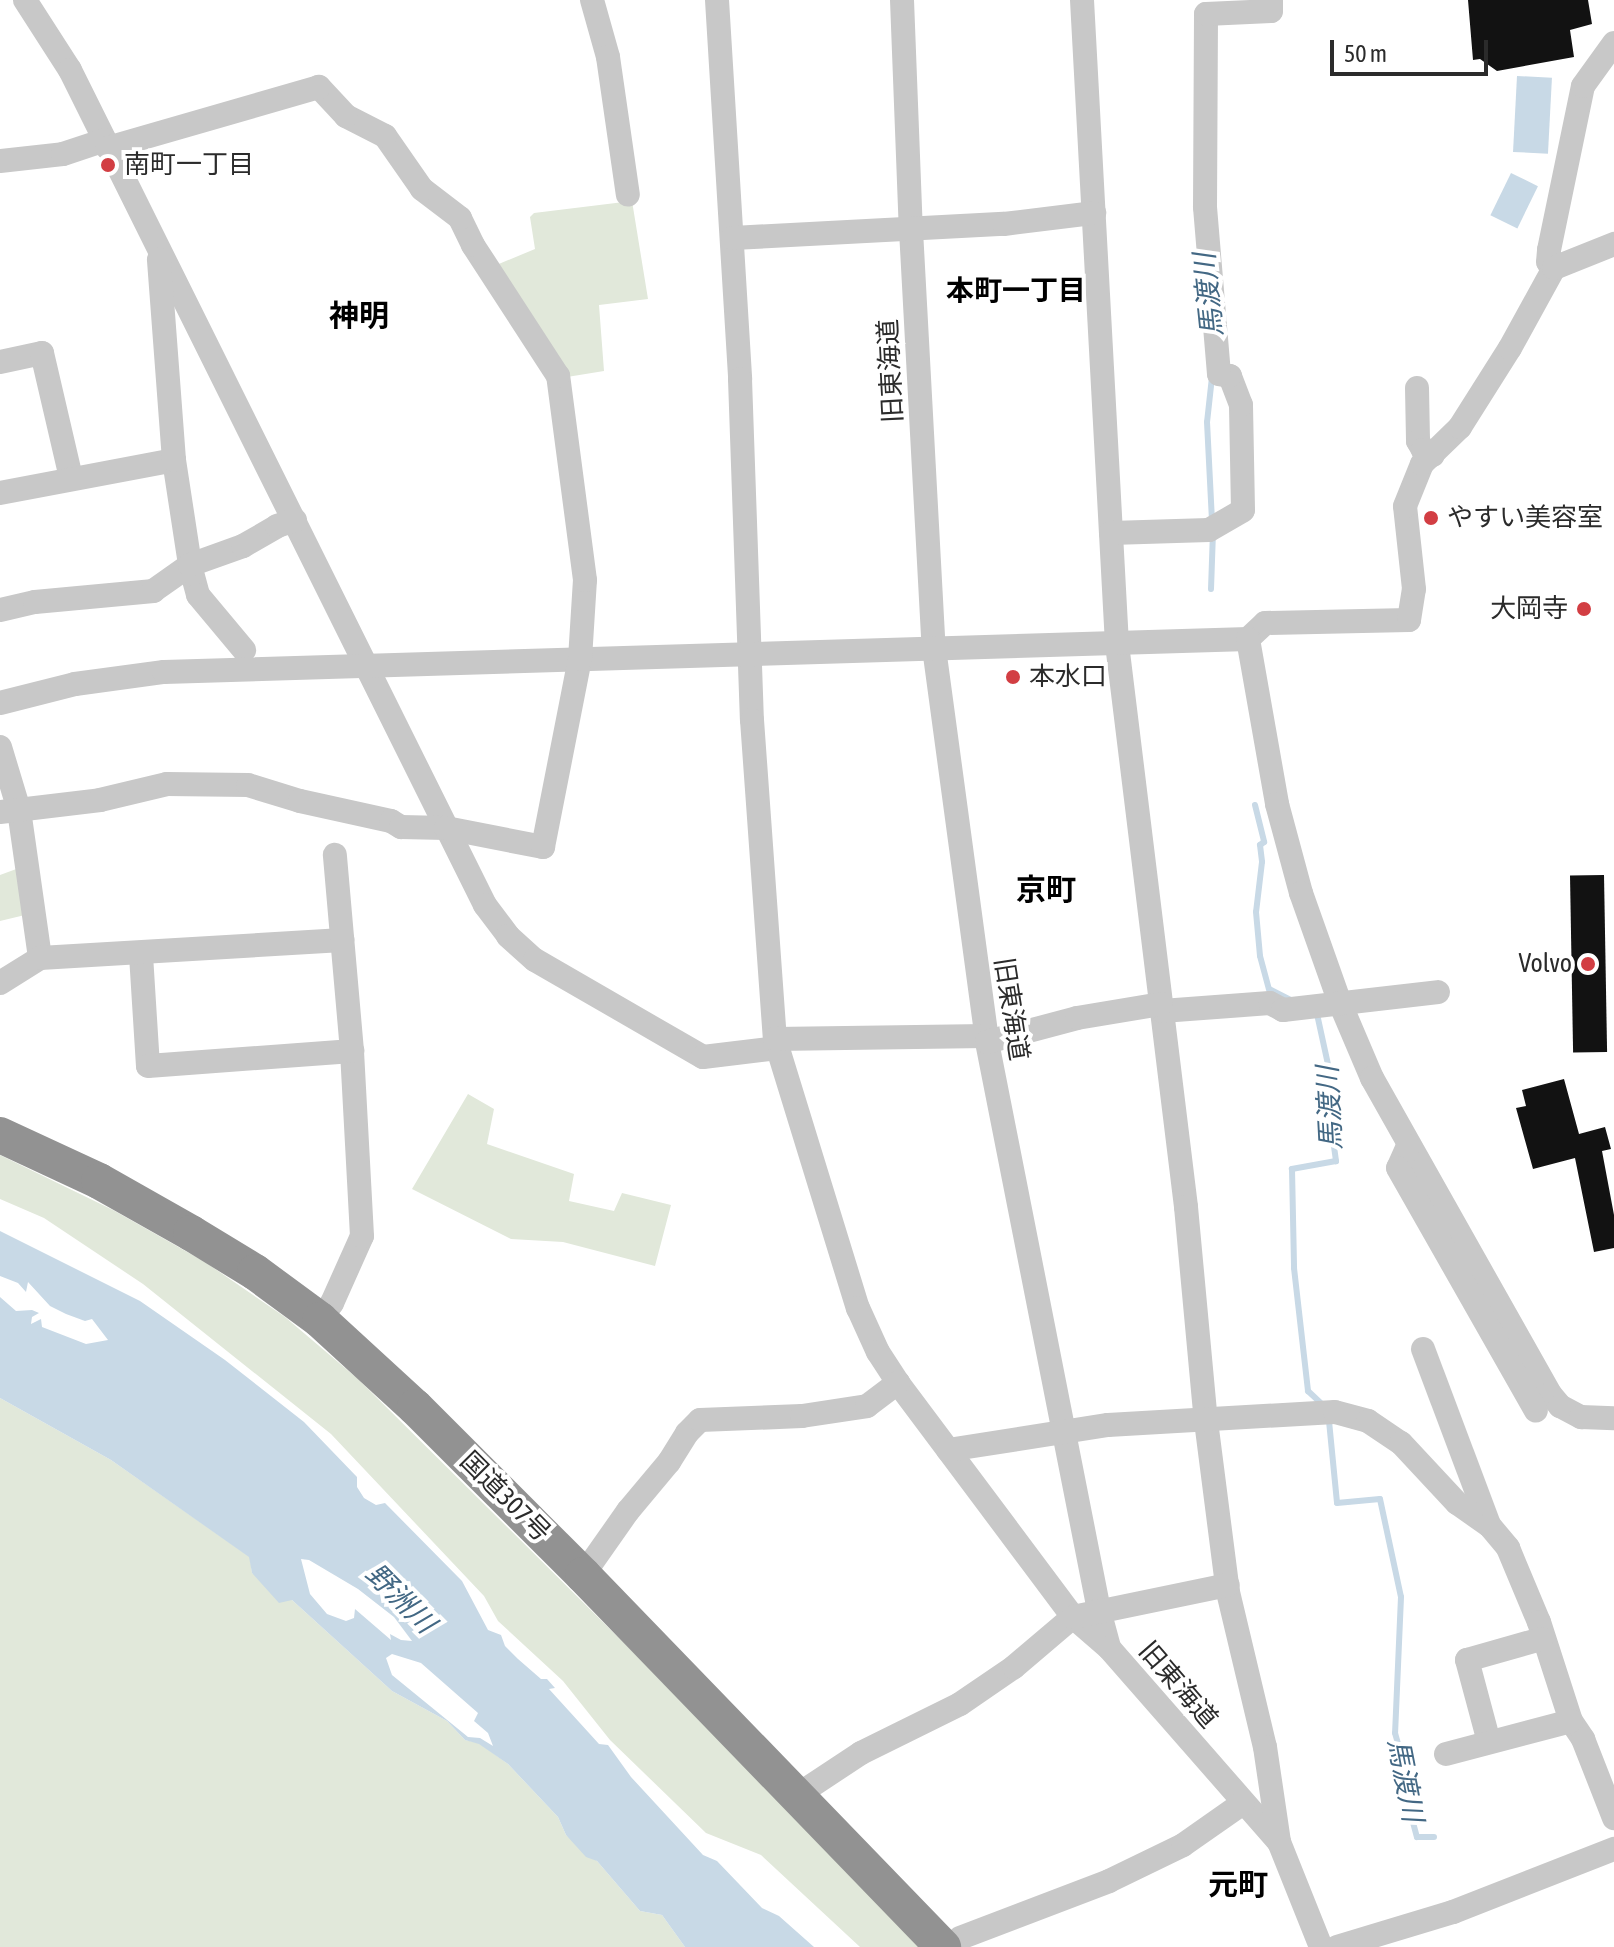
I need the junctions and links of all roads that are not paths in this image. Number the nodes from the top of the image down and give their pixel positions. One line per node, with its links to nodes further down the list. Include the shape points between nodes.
1 (25, 0): 8 (street, via 70,70)
2 (592, 0): 10 (street, via 608,57)
3 (717, 0): 13 (street)
4 (902, 0): 12 (street, 旧東海道)
5 (1082, 0): 11 (street)
6 (1271, 0): 24 (street, via 1271,11 1206,14 1205,207 1219,374 1230,376 1241,405 1243,510 1215,527)
7 (1614, 43): 16 (street, via 1583,86 1549,250 1548,262)
8 (107, 144): 9 (street); 15 (street); 32 (street, via 319,87 346,116 385,136 422,189 460,218 558,376 585,580)
9 (0, 161)
10 (628, 195)
11 (1094, 213): 12 (street); 24 (street)
12 (911, 230): 13 (street); 29 (street, 旧東海道)
13 (733, 238): 31 (street)
14 (1614, 244): 16 (street)
15 (158, 247): 20 (street); 23 (street)
16 (1554, 268): 19 (street, via 1485,389)
17 (0, 362): 21 (street, via 42,353)
18 (1417, 388): 19 (street, via 1418,441)
19 (1433, 455): 27 (street, via 1422,464 1405,506 1414,589 1409,620 1265,623)
20 (174, 460): 21 (street); 25 (street)
21 (71, 478): 22 (street)
22 (0, 493)
23 (295, 520): 25 (street); 33 (street)
24 (1111, 533): 28 (street)
25 (190, 565): 26 (street, via 153,591); 30 (street, via 198,595)
26 (0, 610)
27 (1248, 639): 28 (street); 44 (street, via 1277,804)
28 (1117, 644): 29 (street); 45 (street)
29 (934, 648): 31 (street); 46 (street, 旧東海道)
30 (244, 650)
31 (749, 655): 32 (street); 47 (street)
32 (580, 659): 33 (street); 37 (street, via 543,847)
33 (366, 664): 34 (street, via 164,672 75,684); 37 (street)
34 (0, 703)
35 (0, 747): 36 (street)
36 (9, 811): 37 (street, via 100,800 167,784 248,785 401,827); 41 (street)
37 (446, 828): 47 (street, via 485,905 535,960 703,1057)
38 (335, 855): 39 (street)
39 (342, 940): 40 (street); 48 (street)
40 (141, 955): 41 (street); 48 (street, via 148,1066)
41 (40, 958): 42 (street)
42 (0, 983)
43 (1438, 992): 44 (street)
44 (1340, 1003): 45 (street, via 1283,1010 1270,1003); 50 (street)
45 (1162, 1007): 46 (street, via 1077,1018); 56 (street)
46 (986, 1039): 47 (street); 57 (street, 旧東海道)
47 (776, 1043): 53 (street, via 858,1308)
48 (352, 1051): 51 (street, via 362,1236)
49 (0, 1135): 51 (highway, 国道307号, via 99,1181 191,1233)
50 (1408, 1146): 54 (street, via 1398,1168); 55 (street, via 1550,1394 1581,1417)
51 (320, 1320): 60 (highway, 国道307号)
52 (1423, 1349): 59 (street)
53 (898, 1383): 58 (street); 60 (street, via 867,1406 802,1416 700,1420)
54 (1536, 1411)
55 (1614, 1418)
56 (1206, 1421): 57 (street, via 1108,1425); 59 (street, via 1350,1414 1401,1443 1457,1503); 61 (street)
57 (1064, 1433): 58 (street); 62 (street, 旧東海道)
58 (948, 1450): 63 (street)
59 (1489, 1525): 64 (street, via 1516,1562)
60 (583, 1575): 69 (highway, 国道307号)
61 (1228, 1585): 62 (street); 72 (street, via 1265,1747)
62 (1099, 1610): 63 (street); 65 (street, 旧東海道)
63 (1073, 1617): 65 (street); 69 (street, via 980,1692 861,1753)
64 (1540, 1630): 66 (street); 67 (street, via 1467,1660)
65 (1109, 1648): 70 (street, 旧東海道)
66 (1571, 1721): 67 (street); 71 (street)
67 (1489, 1742): 68 (street)
68 (1446, 1754)
69 (796, 1796): 74 (highway, 国道307号)
70 (1243, 1803): 72 (street, 旧東海道); 74 (street, via 1183,1845 1109,1881)
71 (1614, 1818)
72 (1279, 1842): 75 (street, 旧東海道)
73 (1614, 1849): 76 (street, via 1453,1912)
74 (952, 1942)
75 (1321, 1947)
76 (1337, 1947)

